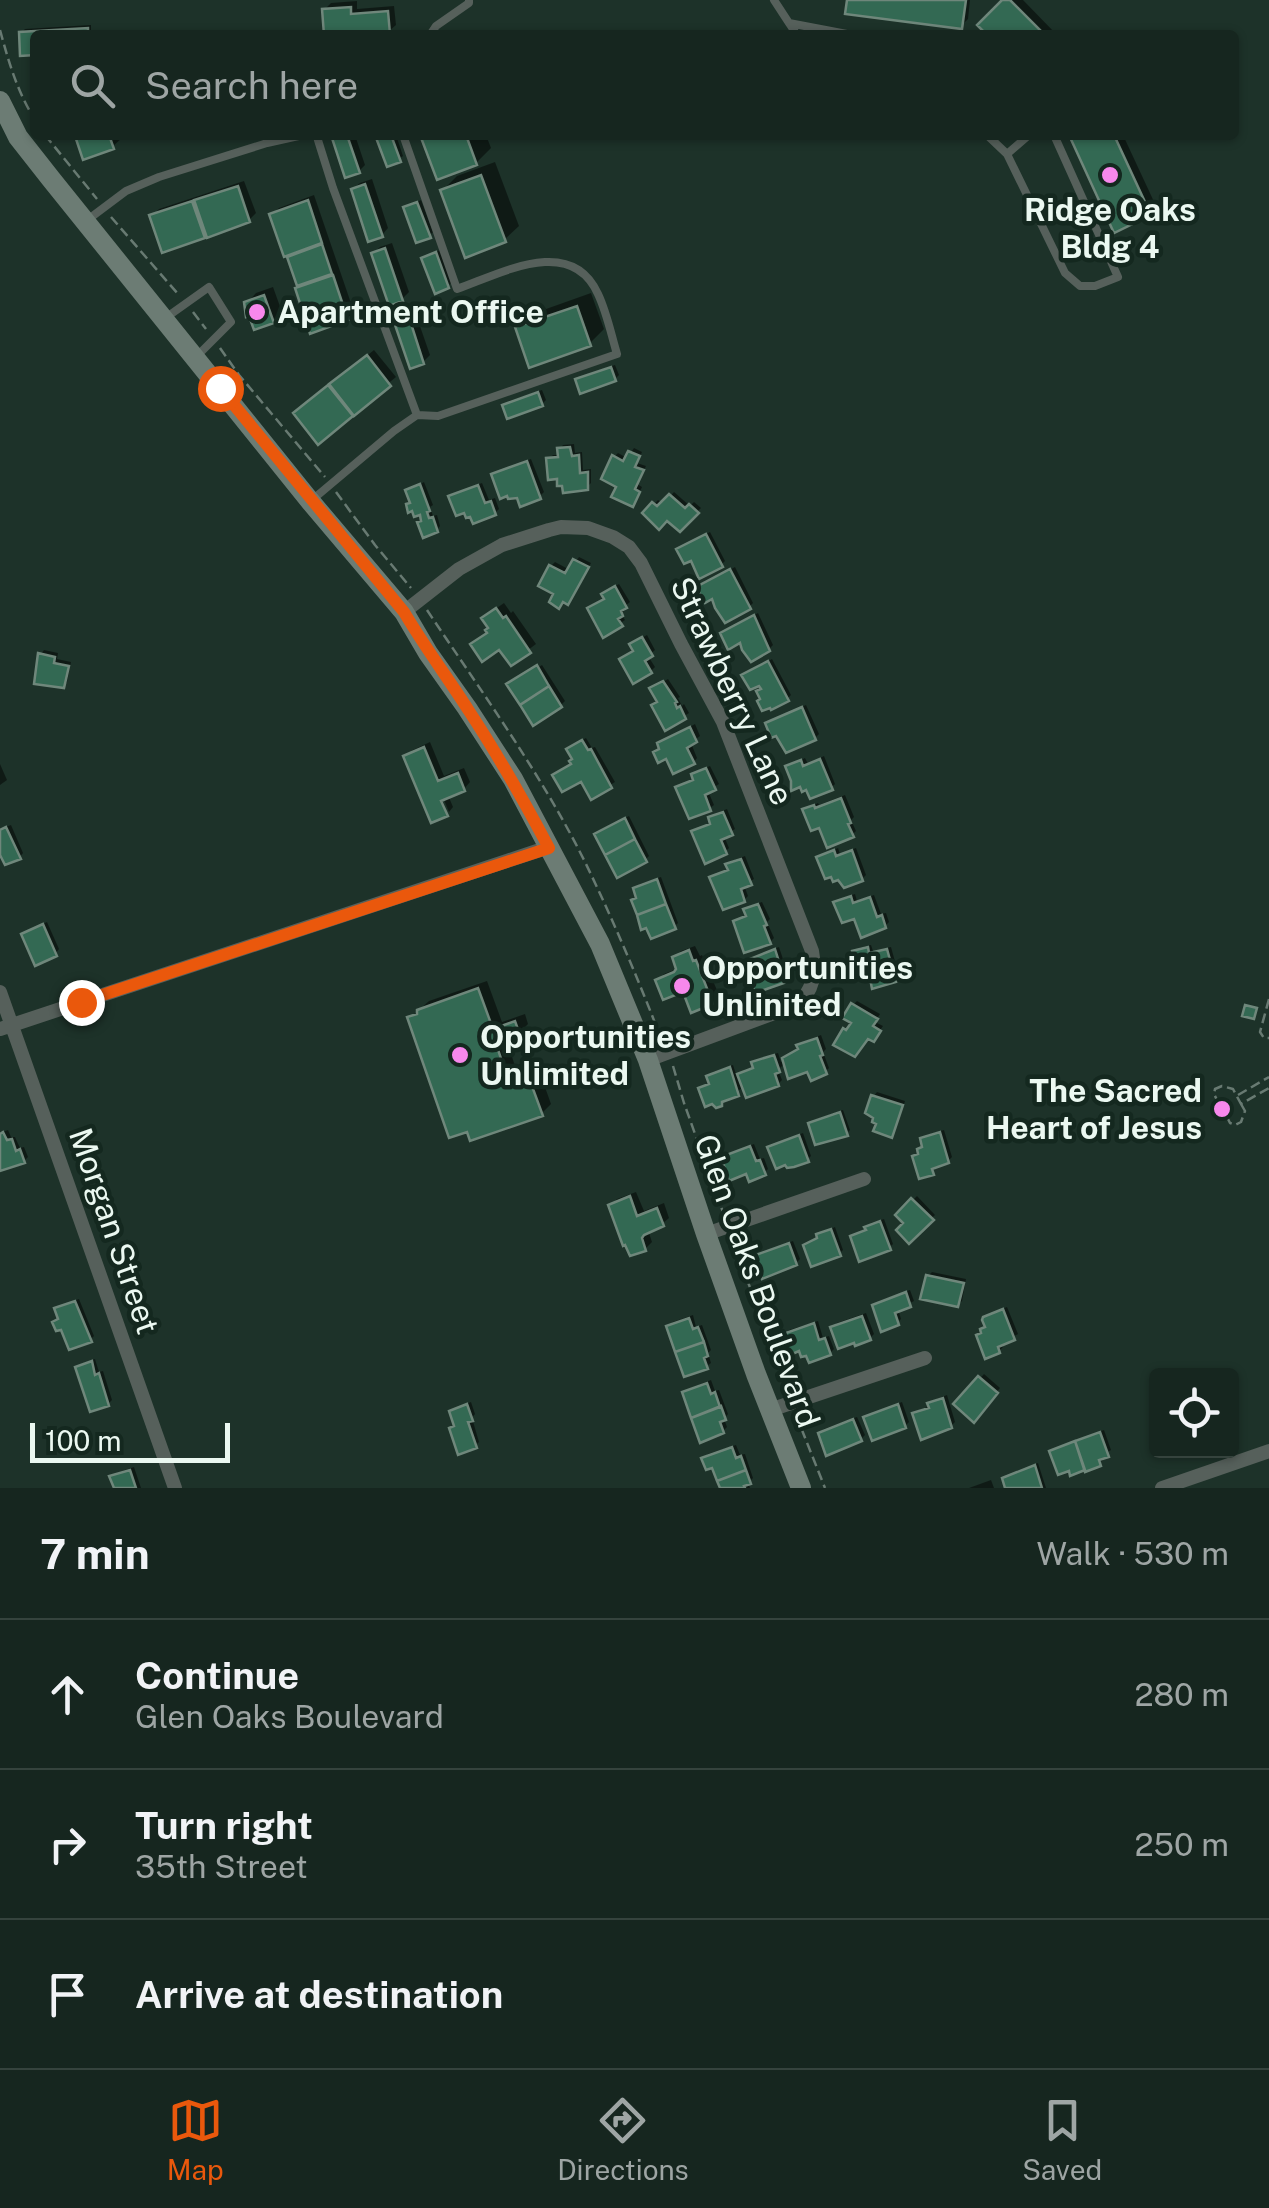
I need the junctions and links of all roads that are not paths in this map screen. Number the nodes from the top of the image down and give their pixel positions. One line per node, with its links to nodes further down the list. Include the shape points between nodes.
1 (468, 0): 4 (lane)
2 (774, 0): 3 (lane)
3 (788, 22): 5 (lane); 6 (lane)
4 (433, 30)
5 (794, 30)
6 (827, 30)
7 (0, 101): 15 (main road, Glen Oaks Boulevard, via 18,137)
8 (280, 140): 15 (lane, via 159,177)
9 (319, 140): 18 (lane)
10 (405, 140): 18 (lane, via 457,289 530,263 574,266 598,292 617,354 438,416)
11 (992, 140): 14 (lane)
12 (1023, 140): 14 (lane)
13 (1056, 140): 14 (lane, via 1118,276 1095,286 1080,286 1065,273)
14 (1007, 154)
15 (86, 221): 16 (main road, Glen Oaks Boulevard)
16 (164, 320): 17 (main road, Glen Oaks Boulevard); 17 (lane, via 210,287 231,322)
17 (195, 358): 19 (main road, Glen Oaks Boulevard)
18 (416, 415): 19 (lane)
19 (310, 502): 20 (main road, Glen Oaks Boulevard)
20 (412, 606): 21 (main road, Glen Oaks Boulevard, via 428,652 513,779); 24 (street, Strawberry Lane, via 502,546 561,528 612,536 641,562 723,722 814,964 808,995 796,1006)
21 (549, 848): 23 (street); 24 (main road, Glen Oaks Boulevard, via 600,944)
22 (0, 992): 23 (street, Morgan Street)
23 (6, 1026): 30 (street, Morgan Street)
24 (648, 1060): 26 (main road, Glen Oaks Boulevard)
25 (864, 1179): 26 (street)
26 (706, 1234): 28 (main road, Glen Oaks Boulevard)
27 (925, 1358): 28 (street)
28 (770, 1410): 31 (main road, Glen Oaks Boulevard)
29 (1269, 1450): 32 (street)
30 (175, 1488)
31 (801, 1488)
32 (1162, 1488)

